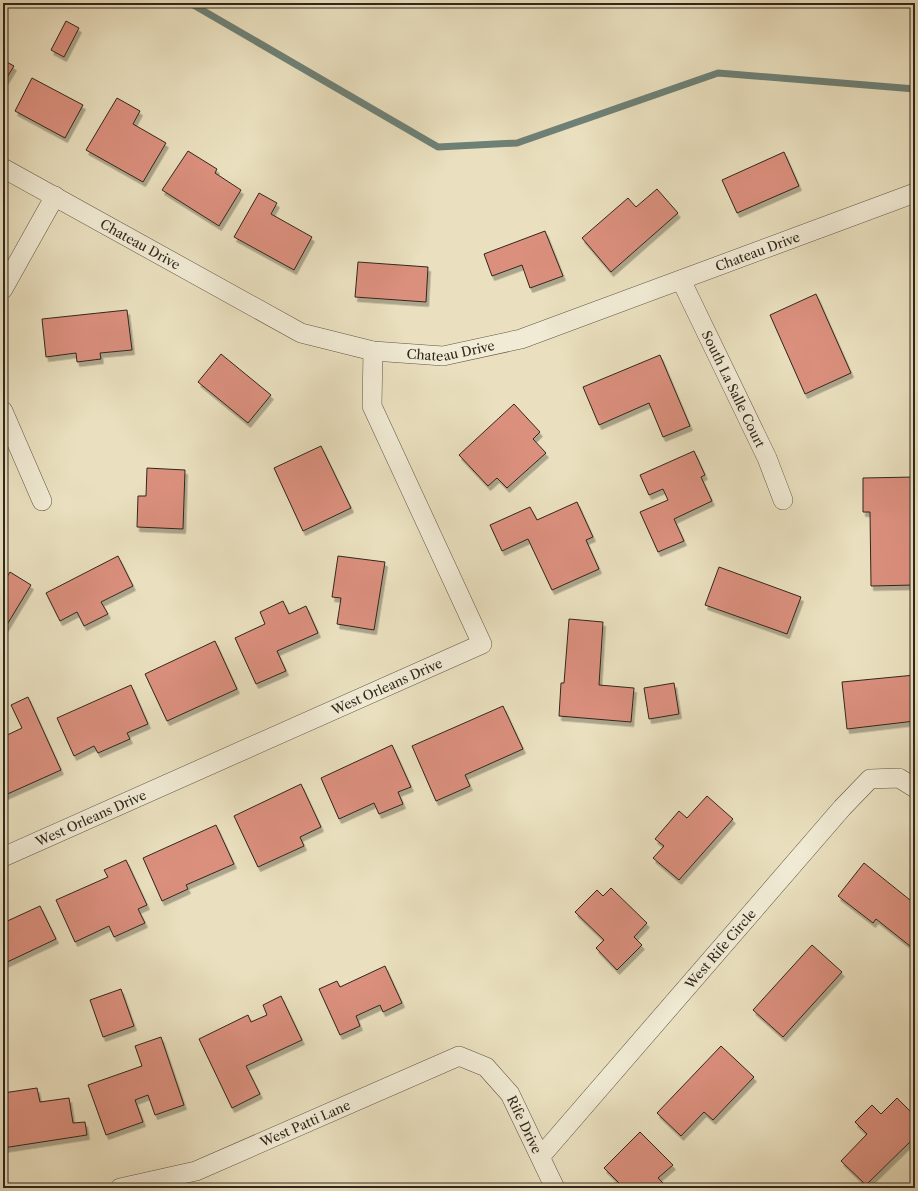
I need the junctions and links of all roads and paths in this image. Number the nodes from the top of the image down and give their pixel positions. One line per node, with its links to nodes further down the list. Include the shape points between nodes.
1 (3, 168): 3 (street, Chateau Drive)
2 (915, 193): 4 (street, Chateau Drive)
3 (55, 196): 5 (street); 6 (street, Chateau Drive, via 302,333)
4 (681, 280): 6 (street, Chateau Drive, via 521,338 443,356); 8 (street, South La Salle Court, via 767,458)
5 (3, 289)
6 (373, 351): 11 (street, West Orleans Drive, via 372,406 482,644)
7 (3, 410): 9 (street)
8 (783, 500)
9 (42, 501)
10 (915, 788): 13 (street, West Rife Circle, via 899,778 870,779 842,808)
11 (3, 857)
12 (486, 1067): 13 (street, Rife Drive, via 510,1094); 14 (street, West Patti Lane, via 459,1056 196,1171)
13 (541, 1156): 15 (street, Rife Drive)
14 (120, 1188)
15 (555, 1188)

